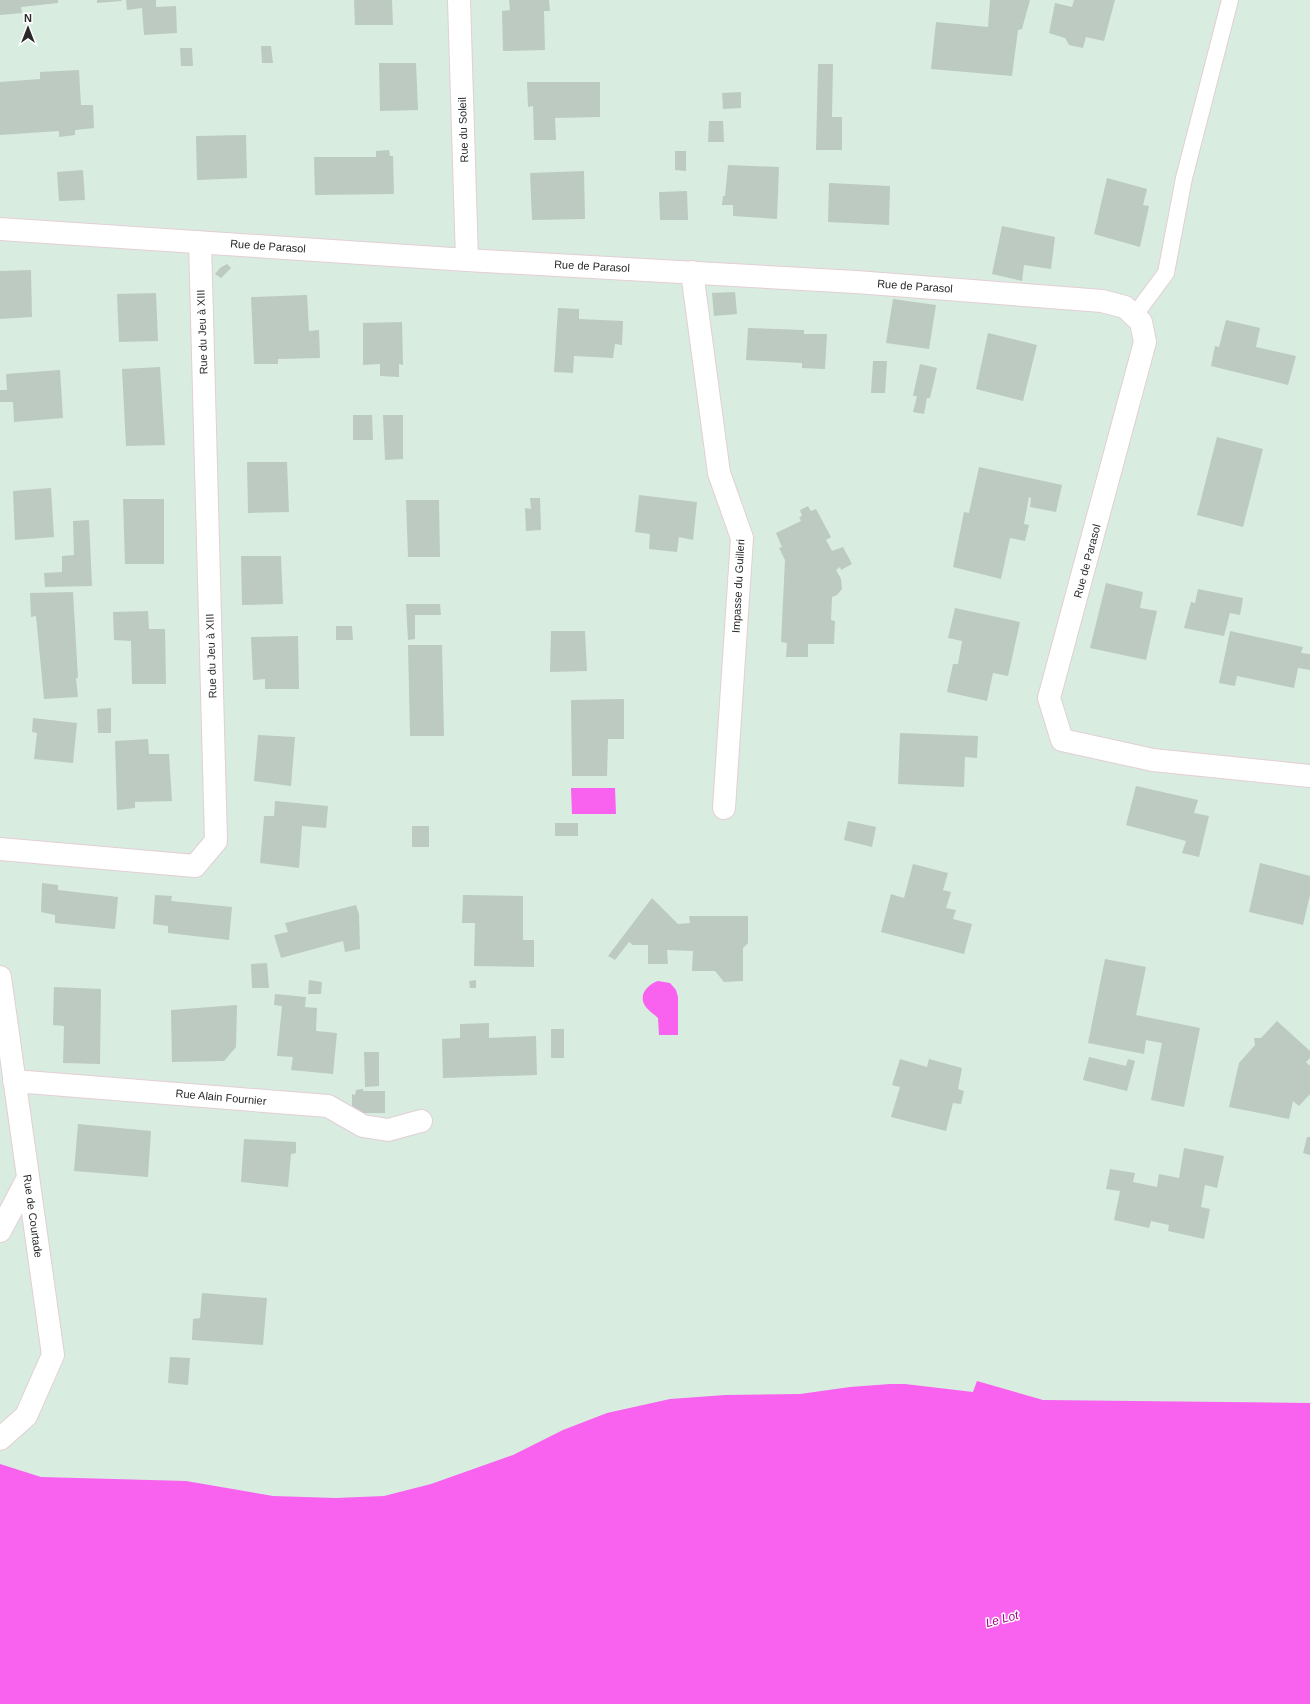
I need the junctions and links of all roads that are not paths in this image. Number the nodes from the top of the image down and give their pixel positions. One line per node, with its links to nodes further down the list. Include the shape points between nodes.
1 (459, 0): 5 (street, Rue du Soleil)
2 (1230, 0): 7 (lane, via 1184,178 1166,273)
3 (0, 229): 4 (street, Rue de Parasol)
4 (200, 242): 5 (street, Rue de Parasol); 10 (street, Rue du Jeu à XIII, via 216,841 195,866)
5 (467, 260): 6 (street, Rue de Parasol)
6 (692, 272): 7 (street, Rue de Parasol, via 1102,301 1125,307); 9 (street, Impasse du Guilleri, via 719,473 742,538)
7 (1134, 316): 8 (street, Rue de Parasol, via 1141,322 1145,342 1143,354 1049,698 1062,740 1153,760)
8 (1310, 776)
9 (724, 808)
10 (0, 849)
11 (0, 977): 12 (street, Rue de Courtade)
12 (14, 1081): 13 (street, Rue Alain Fournier, via 328,1106 362,1126 388,1130); 14 (street, Rue de Courtade)
13 (421, 1121)
14 (28, 1178): 15 (street); 16 (street, Rue de Courtade, via 53,1355 26,1416)
15 (0, 1230)
16 (0, 1439)

